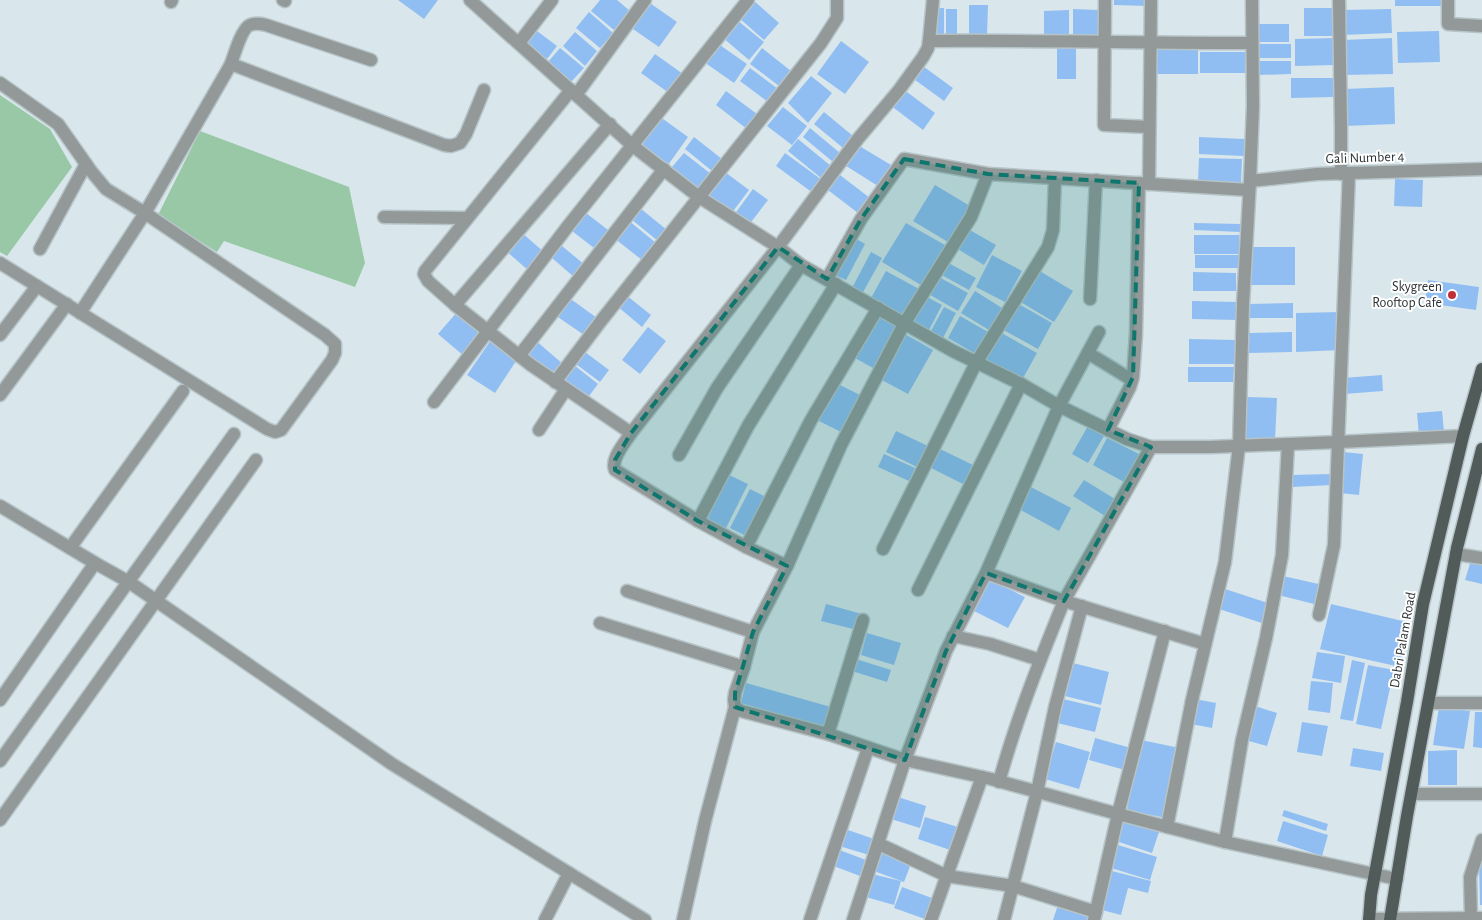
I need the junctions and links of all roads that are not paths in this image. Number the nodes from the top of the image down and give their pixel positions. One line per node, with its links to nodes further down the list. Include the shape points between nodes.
1 (470, 0): 15 (street)
2 (552, 0): 15 (street)
3 (645, 0): 22 (street)
4 (748, 0): 25 (street)
5 (837, 0): 35 (street, via 837,18 821,43)
6 (933, 0): 13 (street)
7 (1104, 0): 14 (street)
8 (1151, 0): 16 (street)
9 (1252, 0): 17 (street)
10 (1339, 0): 29 (street)
11 (1448, 0): 12 (street, via 1448,24)
12 (1482, 26)
13 (929, 41): 14 (street); 39 (street, via 923,57 899,90 857,140)
14 (1104, 42): 16 (street); 24 (street, via 1104,125)
15 (519, 43): 22 (street)
16 (1150, 43): 17 (street); 24 (street)
17 (1252, 43): 34 (street)
18 (371, 60): 19 (street, via 258,24 245,29)
19 (230, 64): 21 (street, via 451,146 460,143 466,134); 36 (street)
20 (0, 83): 26 (street, via 58,124)
21 (484, 90)
22 (573, 93): 23 (street); 38 (street)
23 (610, 124): 25 (street); 47 (street)
24 (1149, 127): 33 (street)
25 (633, 146): 27 (street); 51 (street)
26 (86, 164): 36 (street, via 106,189); 40 (street)
27 (664, 169): 35 (street); 55 (street)
28 (1482, 169): 29 (street, Gali Number 4)
29 (1345, 173): 34 (street, Gali Number 4, via 1317,174); 70 (street)
30 (988, 174): 31 (street, Gali Number 4); 43 (street, Gali Number 4, via 904,158 860,220); 50 (street, via 971,217)
31 (1055, 178): 32 (street, Gali Number 4); 56 (street, via 1048,247)
32 (1096, 180): 33 (street, Gali Number 4); 45 (street)
33 (1144, 183): 34 (street, Gali Number 4); 58 (street)
34 (1250, 185): 72 (street)
35 (699, 197): 39 (street); 60 (street, via 601,321)
36 (144, 213): 49 (street); 49 (street, via 325,334 335,344 332,360 281,430 275,432)
37 (384, 217): 38 (street)
38 (467, 218): 47 (street, via 424,274)
39 (778, 247): 41 (street); 67 (street)
40 (40, 249)
41 (801, 264): 43 (street); 75 (street, via 717,388)
42 (2, 269): 44 (street)
43 (831, 282): 48 (street); 78 (street, via 748,426)
44 (37, 286): 46 (street); 53 (street)
45 (1090, 299)
46 (67, 304): 49 (street); 62 (street)
47 (455, 305): 51 (street)
48 (878, 308): 50 (street); 79 (street, via 811,420)
49 (80, 312)
50 (904, 324): 56 (street); 85 (street, via 841,445)
51 (488, 331): 55 (street); 63 (street)
52 (1099, 332): 54 (street)
53 (0, 335)
54 (1088, 353): 58 (street); 64 (street)
55 (519, 356): 60 (street)
56 (976, 363): 59 (street); 81 (street)
57 (1482, 368): 69 (main road, Dabri Palam Road)
58 (1132, 380): 66 (street)
59 (1021, 384): 64 (street); 88 (street)
60 (561, 386): 65 (street); 67 (street)
61 (183, 391): 80 (street)
62 (0, 396)
63 (434, 402)
64 (1059, 406): 66 (street); 86 (street)
65 (539, 430)
66 (1108, 430): 73 (street)
67 (631, 433): 78 (street, via 615,460 615,470)
68 (234, 434): 87 (street)
69 (1463, 436): 70 (street); 122 (main road, Dabri Palam Road, via 1423,604)
70 (1339, 442): 71 (street); 93 (street, via 1334,544)
71 (1288, 444): 72 (street); 119 (street, via 1282,555 1242,740)
72 (1240, 446): 73 (street); 99 (street, via 1225,562)
73 (1151, 447): 91 (street)
74 (1482, 449): 82 (main road)
75 (680, 455)
76 (256, 460): 90 (street)
77 (0, 506): 80 (street)
78 (698, 521): 79 (street)
79 (746, 547): 85 (street)
80 (70, 548): 84 (street)
81 (882, 549)
82 (1456, 554): 83 (street); 104 (main road)
83 (1482, 558)
84 (95, 564): 87 (street); 102 (street)
85 (787, 566): 97 (street)
86 (986, 573): 91 (street); 98 (street)
87 (129, 582): 90 (street); 109 (street)
88 (918, 590)
89 (627, 591): 97 (street)
90 (155, 600): 116 (street); 121 (street, via 392,764)
91 (1064, 601): 92 (street); 100 (street)
92 (1082, 606): 96 (street); 112 (street)
93 (1320, 615)
94 (863, 620): 106 (street)
95 (600, 623): 101 (street)
96 (1165, 631): 99 (street); 115 (street)
97 (753, 632): 101 (street)
98 (953, 636): 100 (street); 108 (street)
99 (1205, 644): 117 (street)
100 (1040, 660): 111 (street)
101 (744, 667): 105 (street, via 735,693)
102 (0, 700)
103 (1482, 703): 104 (street)
104 (1428, 704): 113 (main road)
105 (735, 707): 106 (street); 130 (street)
106 (828, 734): 107 (street)
107 (868, 748): 108 (street); 131 (street)
108 (905, 760): 110 (street); 120 (street)
109 (0, 761)
110 (982, 778): 111 (street); 123 (street)
111 (999, 782): 112 (street)
112 (1037, 792): 115 (street); 125 (street)
113 (1411, 794): 114 (street); 124 (main road)
114 (1482, 794)
115 (1118, 814): 117 (street); 126 (street)
116 (0, 820)
117 (1168, 827): 119 (street)
118 (1482, 840): 127 (street, via 1470,877)
119 (1225, 842): 122 (street)
120 (879, 844): 123 (street); 132 (street)
121 (569, 873): 128 (street); 129 (street)
122 (1375, 874): 124 (street); 135 (main road, Dabri Palam Road)
123 (947, 876): 125 (street); 133 (street)
124 (1397, 879): 136 (main road)
125 (1013, 886): 126 (street); 134 (street)
126 (1097, 917)
127 (1476, 918): 136 (street)
128 (545, 920)
129 (645, 920)
130 (683, 920)
131 (810, 920)
132 (853, 920)
133 (931, 920)
134 (1004, 920)
135 (1369, 920): 136 (street)
136 (1390, 920)

